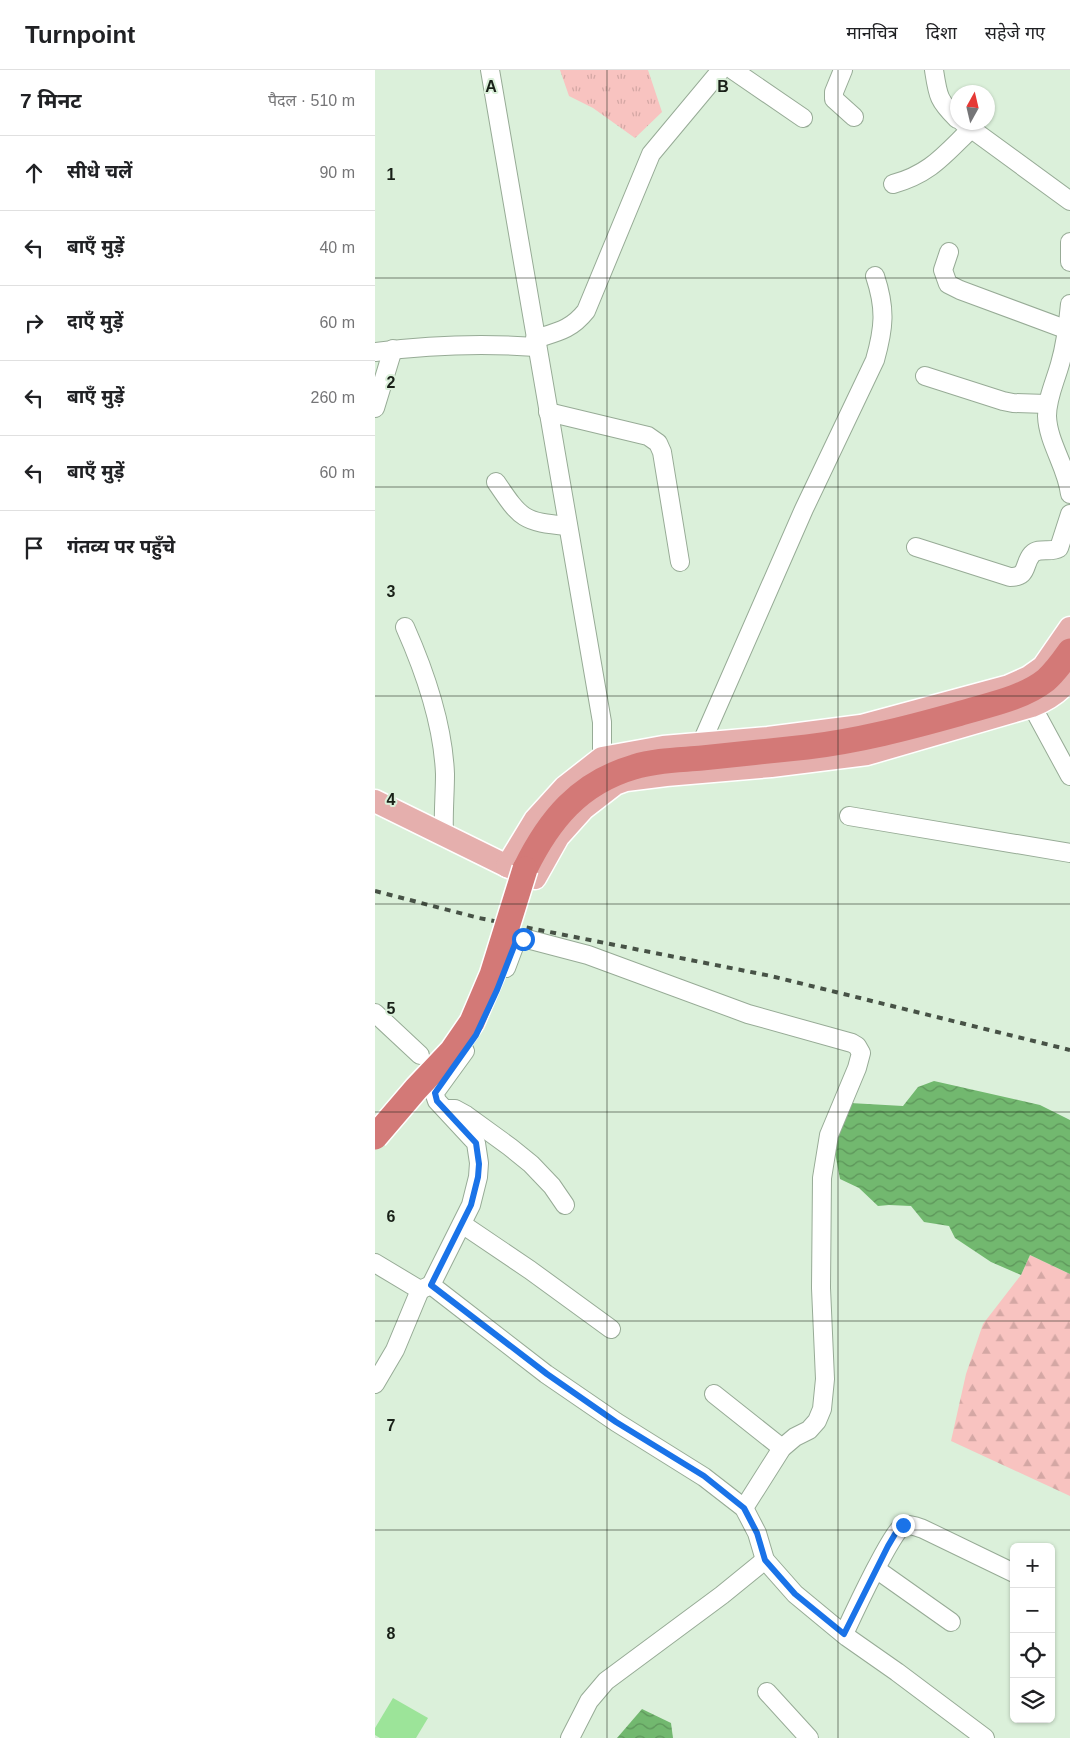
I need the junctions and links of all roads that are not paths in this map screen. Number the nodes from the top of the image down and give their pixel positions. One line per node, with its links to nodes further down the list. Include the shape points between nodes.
1 (490, 70): 19 (street)
2 (721, 70): 19 (street, via 651,154 586,311 576,322)
3 (733, 70): 8 (street)
4 (843, 70): 7 (street, via 834,92 835,99)
5 (934, 70): 6 (street, via 937,92)
6 (950, 112)
7 (854, 117)
8 (803, 118)
9 (958, 130): 11 (street, via 924,172)
10 (971, 130): 12 (street)
11 (893, 184)
12 (1070, 202)
13 (1070, 242): 15 (street)
14 (949, 252): 18 (street, via 943,270 948,284)
15 (1070, 262)
16 (875, 276): 37 (street, via 882,297 883,317 875,360 804,509)
17 (1070, 304): 18 (street)
18 (1069, 325): 23 (street)
19 (536, 343): 20 (street); 25 (street)
20 (393, 350): 21 (street); 24 (street)
21 (375, 352)
22 (925, 376): 23 (street, via 1003,401)
23 (1047, 404): 27 (street, via 1049,432 1069,483)
24 (375, 408)
25 (548, 412): 29 (street); 31 (street, via 632,431 659,444)
26 (496, 482): 29 (street, via 515,510 527,518)
27 (1070, 494)
28 (1070, 514): 30 (street, via 1059,548 1032,554 1023,574 1017,577)
29 (568, 526): 38 (street, via 601,722)
30 (916, 547)
31 (680, 562)
32 (405, 627): 42 (street, via 435,709 445,774)
33 (1070, 628): 37 (main road, via 1043,666 1009,686 861,726)
34 (1070, 651): 48 (highway, bridge, via 1033,689 954,715 854,739 635,766 593,786 562,811 536,846 525,869 492,975 472,1022 451,1051)
35 (1070, 678): 36 (main road, via 1064,687)
36 (1032, 706): 39 (street); 44 (main road, via 867,754 626,780 615,784 584,808 558,837 535,878)
37 (701, 744): 38 (main road)
38 (611, 756): 44 (main road, via 565,787 535,820)
39 (1070, 776)
40 (375, 801): 42 (main road)
41 (849, 816): 43 (street)
42 (444, 835): 44 (main road)
43 (1070, 853)
44 (507, 866)
45 (375, 1013): 46 (street)
46 (420, 1055)
47 (444, 1109): 49 (street, via 455,1109 489,1130 531,1164); 50 (street, via 476,1143 478,1177); 56 (street, via 437,1101 436,1091 476,1035 515,944 523,939 588,955 748,1014 857,1046 861,1059 829,1135 822,1178 823,1409 809,1430)
48 (375, 1137)
49 (565, 1205)
50 (462, 1224): 52 (street); 53 (street)
51 (375, 1263): 52 (street)
52 (426, 1287): 54 (street); 57 (street, via 616,1422 704,1476)
53 (611, 1329)
54 (375, 1384)
55 (714, 1394): 56 (street)
56 (782, 1448): 57 (street)
57 (744, 1508): 58 (street, via 757,1533)
58 (765, 1560): 62 (street, via 795,1594); 64 (street, via 722,1596 606,1681 589,1701)
59 (876, 1569): 60 (street, via 898,1529 912,1525); 61 (street); 62 (street)
60 (1010, 1571)
61 (951, 1622)
62 (844, 1634): 66 (street)
63 (767, 1692): 65 (street)
64 (570, 1738)
65 (809, 1738)
66 (985, 1738)

